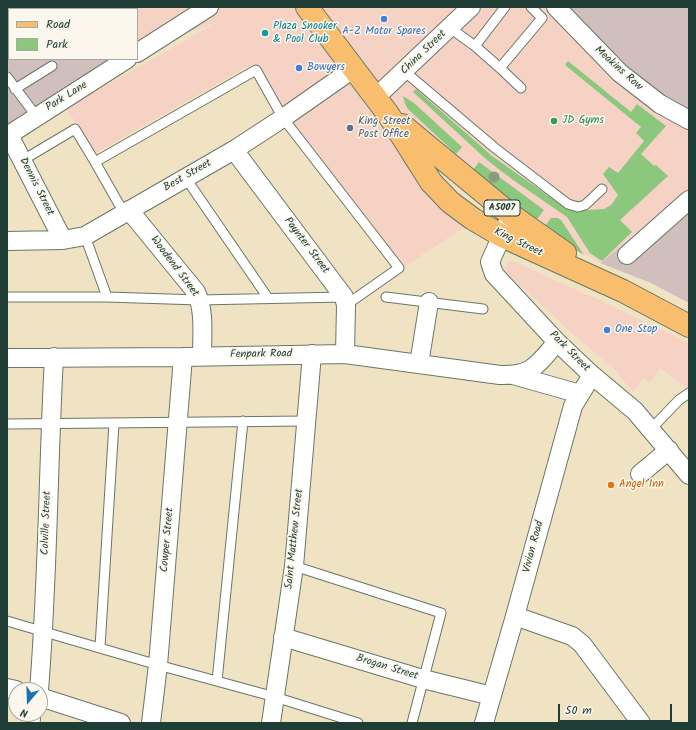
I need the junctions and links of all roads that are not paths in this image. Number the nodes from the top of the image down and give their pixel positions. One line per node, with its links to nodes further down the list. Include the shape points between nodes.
1 (209, 7): 9 (street)
2 (307, 7): 13 (main road, King Street / A5007)
3 (471, 7): 7 (street, China Street)
4 (505, 7): 8 (lane)
5 (531, 7): 12 (lane, via 542,18)
6 (556, 7): 21 (street, Meakins Row, via 620,73 660,104)
7 (450, 28): 8 (lane); 14 (street, China Street)
8 (475, 46): 12 (lane)
9 (138, 52)
10 (125, 60): 19 (street, Park Lane)
11 (52, 66): 17 (lane)
12 (500, 68): 16 (lane)
13 (353, 69): 18 (main road, King Street / A5007); 20 (street, Best Street)
14 (404, 72): 18 (street, China Street); 27 (lane, via 494,148 568,204 578,207 585,205)
15 (7, 77): 17 (lane)
16 (522, 88)
17 (15, 89): 19 (lane)
18 (382, 106): 30 (main road, King Street / A5007); 32 (main road, King Street / A5007, via 431,182 450,202)
19 (37, 117): 22 (street, Park Lane)
20 (283, 118): 23 (street, Best Street); 25 (lane, via 256,70); 42 (lane, via 399,268)
21 (689, 120)
22 (8, 135): 24 (street, Dennis Street)
23 (234, 150): 26 (street, Best Street); 42 (street, Paynter Street)
24 (23, 160): 25 (lane, via 75,129); 33 (street, Dennis Street)
25 (95, 162): 29 (lane)
26 (185, 177): 29 (street, Best Street); 40 (lane)
27 (602, 189)
28 (689, 200): 35 (street)
29 (126, 211): 31 (street, Best Street); 41 (street, Woodend Street, via 196,292)
30 (511, 215): 32 (street, Park Street); 36 (main road, King Street / A5007)
31 (85, 236): 33 (street, Best Street); 38 (lane)
32 (502, 236): 36 (main road, King Street / A5007); 46 (street, Park Street, via 490,262 494,274)
33 (63, 240): 34 (street, Best Street)
34 (7, 241)
35 (627, 255)
36 (623, 292): 45 (main road, King Street / A5007)
37 (7, 297): 38 (lane)
38 (108, 297): 41 (lane)
39 (386, 297): 43 (lane)
40 (268, 298): 41 (lane); 42 (lane)
41 (199, 300): 49 (street, Woodend Street)
42 (345, 301): 48 (street)
43 (429, 302): 44 (lane); 53 (street)
44 (483, 309)
45 (689, 326)
46 (557, 342): 54 (street, Fenpark Road, via 531,370); 55 (street, Park Street)
47 (312, 354): 48 (street, Fenpark Road); 49 (street, Fenpark Road); 59 (street, Saint Matthew Street)
48 (345, 354): 53 (street, Fenpark Road)
49 (202, 356): 51 (street, Fenpark Road)
50 (54, 357): 51 (street, Fenpark Road); 52 (street, Fenpark Road); 62 (street, Colville Street)
51 (183, 357): 61 (street, Cowper Street)
52 (7, 358)
53 (419, 364): 54 (street, Fenpark Road)
54 (513, 375): 57 (street, Fenpark Road)
55 (592, 376): 57 (street, Vivian Road); 64 (street, Park Street, via 635,411)
56 (689, 393): 64 (lane)
57 (580, 394): 69 (street, Vivian Road, via 572,406)
58 (243, 421): 59 (lane); 61 (lane); 76 (lane)
59 (307, 421): 68 (street, Saint Matthew Street)
60 (114, 422): 61 (lane); 62 (lane); 73 (lane)
61 (178, 422): 74 (street, Cowper Street)
62 (50, 423): 63 (lane); 71 (street, Colville Street)
63 (7, 424)
64 (651, 429): 65 (street, Park Street)
65 (669, 450): 66 (street); 67 (street, Park Street)
66 (640, 474)
67 (689, 475)
68 (294, 566): 72 (street, Saint Matthew Street); 75 (lane, via 442,613)
69 (515, 616): 78 (street, Vivian Road); 87 (street, via 572,636 582,644)
70 (7, 621): 71 (lane)
71 (44, 631): 73 (lane); 77 (street, Colville Street)
72 (283, 637): 75 (street, Brogan Street); 79 (street, Saint Matthew Street)
73 (100, 647): 74 (lane)
74 (158, 665): 76 (lane); 82 (street, Cowper Street)
75 (423, 679): 78 (street, Brogan Street); 85 (lane)
76 (217, 681): 79 (lane)
77 (40, 682)
78 (492, 696): 86 (street, Vivian Road)
79 (275, 697): 83 (street, Saint Matthew Street); 84 (lane)
80 (48, 700): 81 (street)
81 (121, 723)
82 (152, 723)
83 (271, 723)
84 (358, 723)
85 (412, 723)
86 (484, 723)
87 (641, 723)

